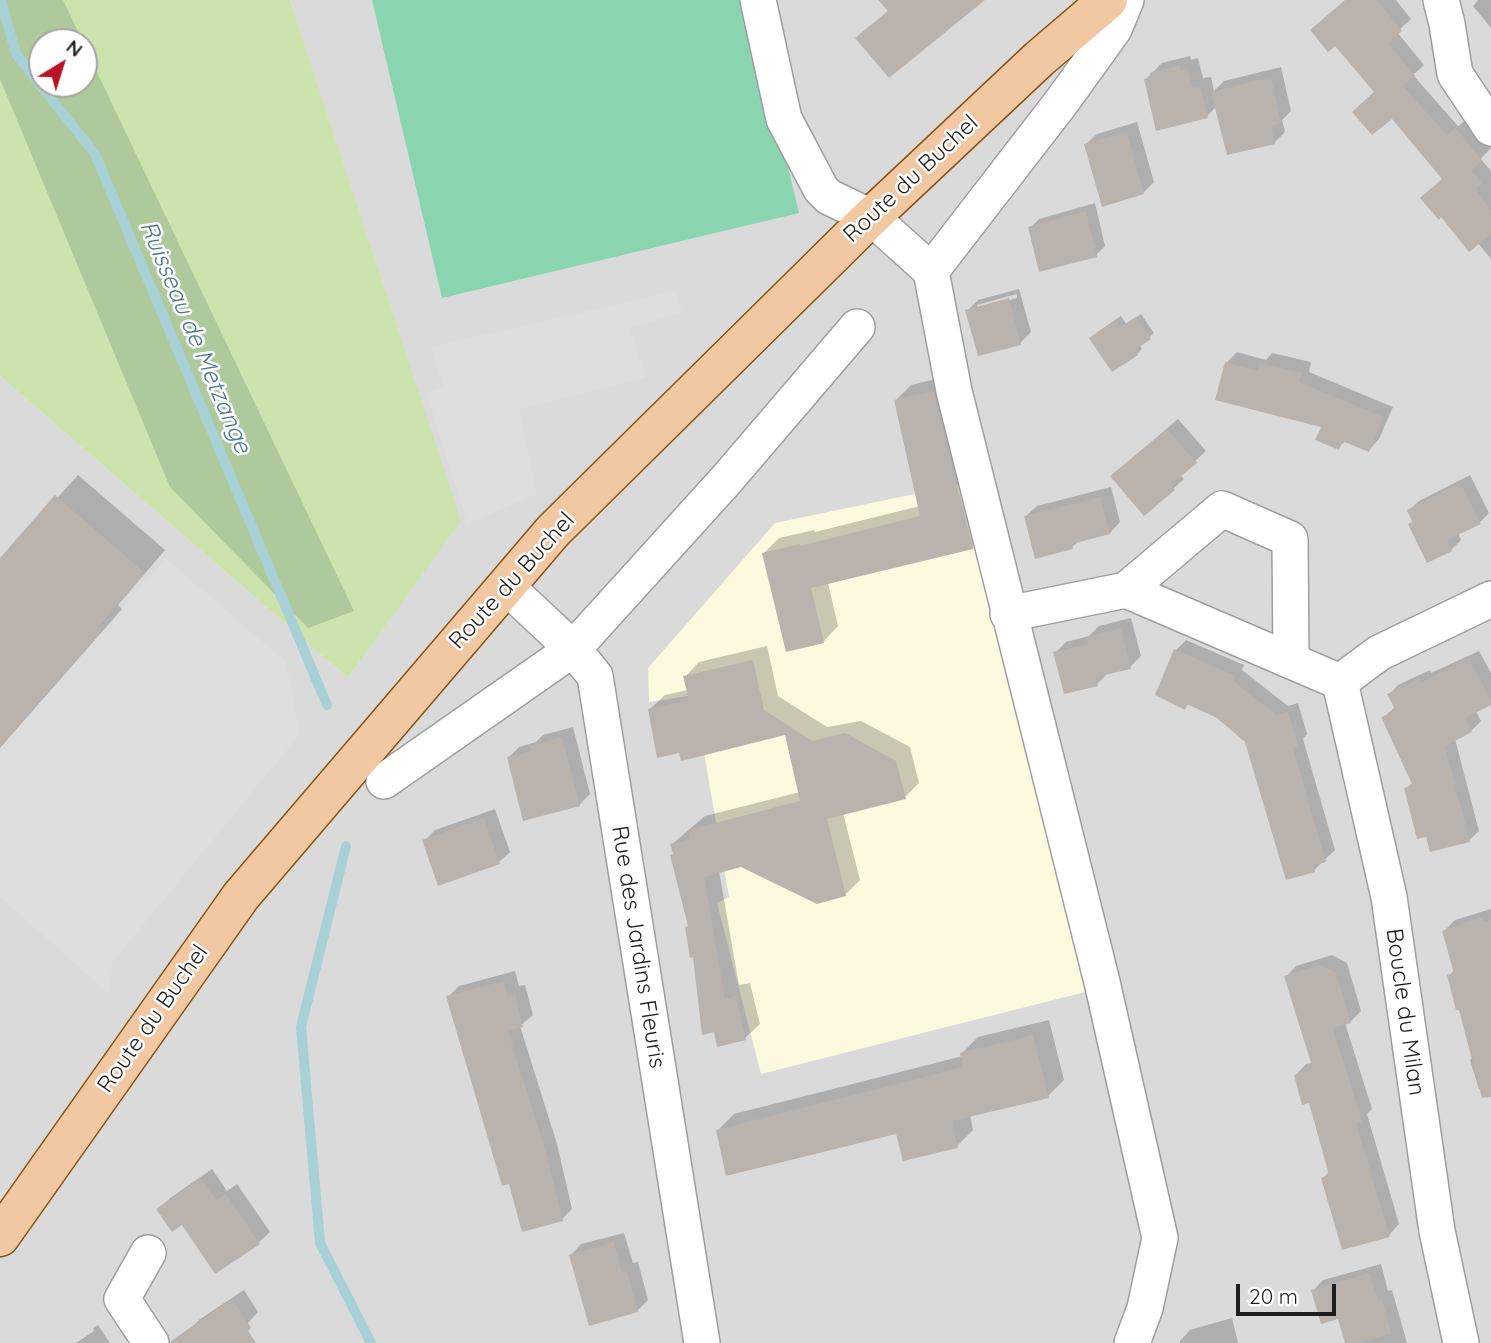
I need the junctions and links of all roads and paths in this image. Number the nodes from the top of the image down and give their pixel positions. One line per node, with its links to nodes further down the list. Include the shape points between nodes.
1 (758, 0): 6 (street, via 784,119 821,189)
2 (1108, 0): 6 (main road, Route du Buchel)
3 (1126, 0): 7 (street, via 1114,29 1063,100)
4 (1441, 0): 5 (street, via 1455,75)
5 (1491, 128)
6 (871, 217): 7 (street); 9 (main road, Route du Buchel, via 553,531)
7 (931, 271): 12 (street, via 954,391)
8 (857, 327): 13 (street)
9 (506, 586): 13 (street, Rue des Jardins Fleuris); 17 (main road, Route du Buchel, via 241,896)
10 (1126, 590): 12 (street); 14 (street); 14 (street, via 1222,509 1290,539)
11 (1491, 599): 15 (street, via 1379,653)
12 (1008, 614): 21 (street, via 1160,1238 1145,1308)
13 (573, 649): 16 (street); 20 (street, Rue des Jardins Fleuris, via 595,676)
14 (1290, 661): 15 (street)
15 (1340, 682): 22 (street, Boucle du Milan, via 1389,897 1437,1231)
16 (384, 781)
17 (6, 1214)
18 (148, 1253): 19 (street, via 122,1299)
19 (150, 1343)
20 (702, 1343)
21 (1132, 1343)
22 (1461, 1343)

